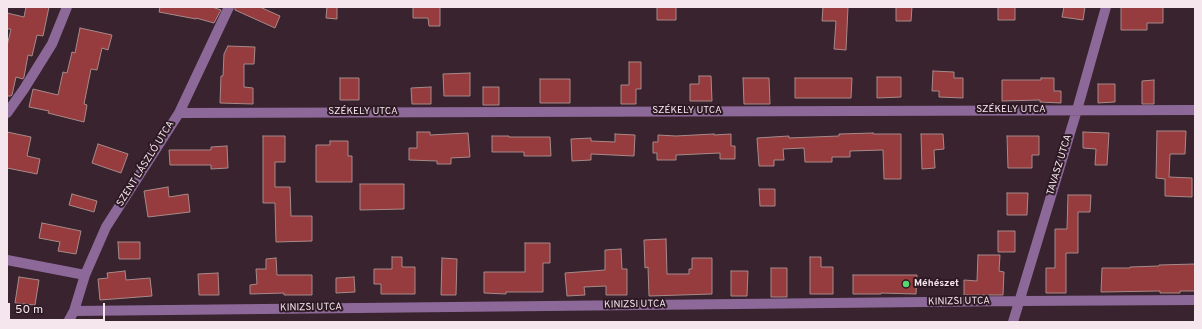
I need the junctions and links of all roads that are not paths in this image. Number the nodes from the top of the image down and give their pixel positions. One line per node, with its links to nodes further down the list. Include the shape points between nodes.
1 (67, 7): 6 (street, via 52,44)
2 (229, 7): 7 (street, SZENT LÁSZLÓ UTCA)
3 (1106, 7): 4 (street, TAVASZ UTCA)
4 (1077, 110): 5 (street, SZÉKELY UTCA); 7 (street, SZÉKELY UTCA); 11 (street, TAVASZ UTCA)
5 (1195, 110)
6 (7, 113)
7 (178, 113): 9 (street, SZENT LÁSZLÓ UTCA, via 106,227)
8 (7, 260): 9 (street)
9 (85, 275): 12 (street, SZENT LÁSZLÓ UTCA)
10 (1195, 300): 11 (street, KINIZSI UTCA)
11 (1020, 301): 12 (street, KINIZSI UTCA); 14 (street, TAVASZ UTCA)
12 (74, 311): 13 (street, SZENT LÁSZLÓ UTCA)
13 (68, 322)
14 (1013, 322)

